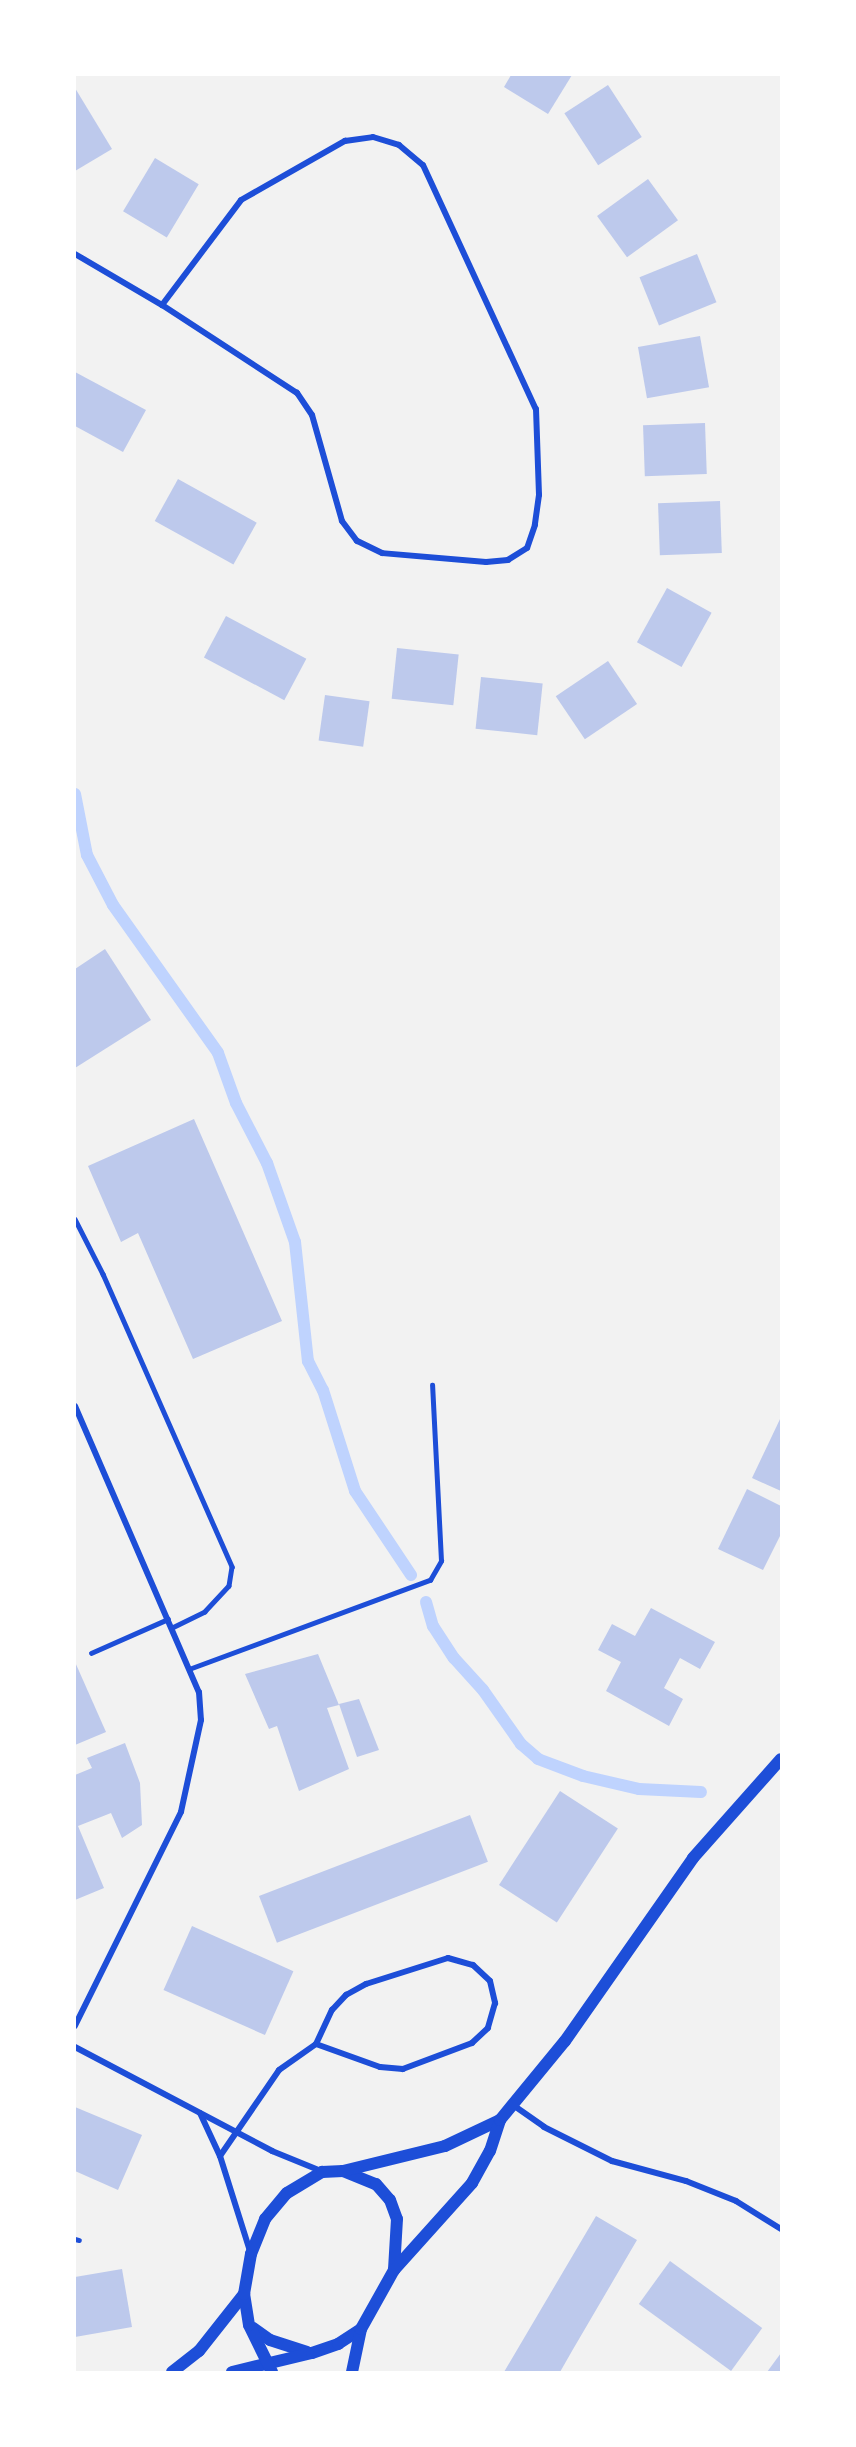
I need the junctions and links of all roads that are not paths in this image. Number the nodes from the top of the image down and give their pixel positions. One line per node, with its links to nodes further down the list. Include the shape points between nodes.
1 (75, 254): 2 (street)
2 (162, 305): 2 (street, via 297,393 312,415 342,521 357,541 382,553 486,562 508,560 527,548 539,495 533,399 439,194 423,165 399,145 373,137 345,141 241,200)
3 (75, 1219): 7 (lane, via 104,1274 232,1567 229,1586 205,1612)
4 (432, 1385): 9 (lane, via 441,1561 430,1580)
5 (75, 1406): 6 (street)
6 (168, 1619): 7 (street); 8 (lane)
7 (172, 1628): 9 (street)
8 (91, 1653)
9 (189, 1669): 11 (street, via 199,1692 201,1720 181,1812)
10 (781, 1759): 14 (main road, via 693,1858 566,2041)
11 (75, 2026)
12 (316, 2044): 12 (street, via 332,2010 346,1995 366,1984 448,1958 473,1965 489,1981 495,2003 488,2028 472,2043 403,2069 380,2067); 17 (street, via 279,2070)
13 (75, 2047): 15 (street)
14 (513, 2104): 16 (main road); 21 (street, via 544,2127 612,2161 686,2181 736,2200)
15 (200, 2113): 17 (street); 18 (street)
16 (500, 2120): 19 (main road, via 445,2145); 23 (main road, via 490,2151 472,2183)
17 (237, 2131): 18 (street); 20 (street)
18 (220, 2156): 22 (street)
19 (343, 2171): 20 (main road); 23 (main road, via 376,2184 390,2200 397,2220)
20 (322, 2172): 22 (main road, via 287,2193 265,2219)
21 (781, 2229)
22 (251, 2254): 24 (main road)
23 (394, 2270): 26 (main road)
24 (244, 2294): 25 (main road); 29 (main road, via 199,2351)
25 (249, 2325): 27 (main road, via 270,2340); 28 (main road)
26 (361, 2329): 27 (main road, via 338,2344); 31 (main road)
27 (312, 2353): 28 (main road)
28 (271, 2368): 30 (main road)
29 (172, 2372)
30 (231, 2372)
31 (352, 2372)

